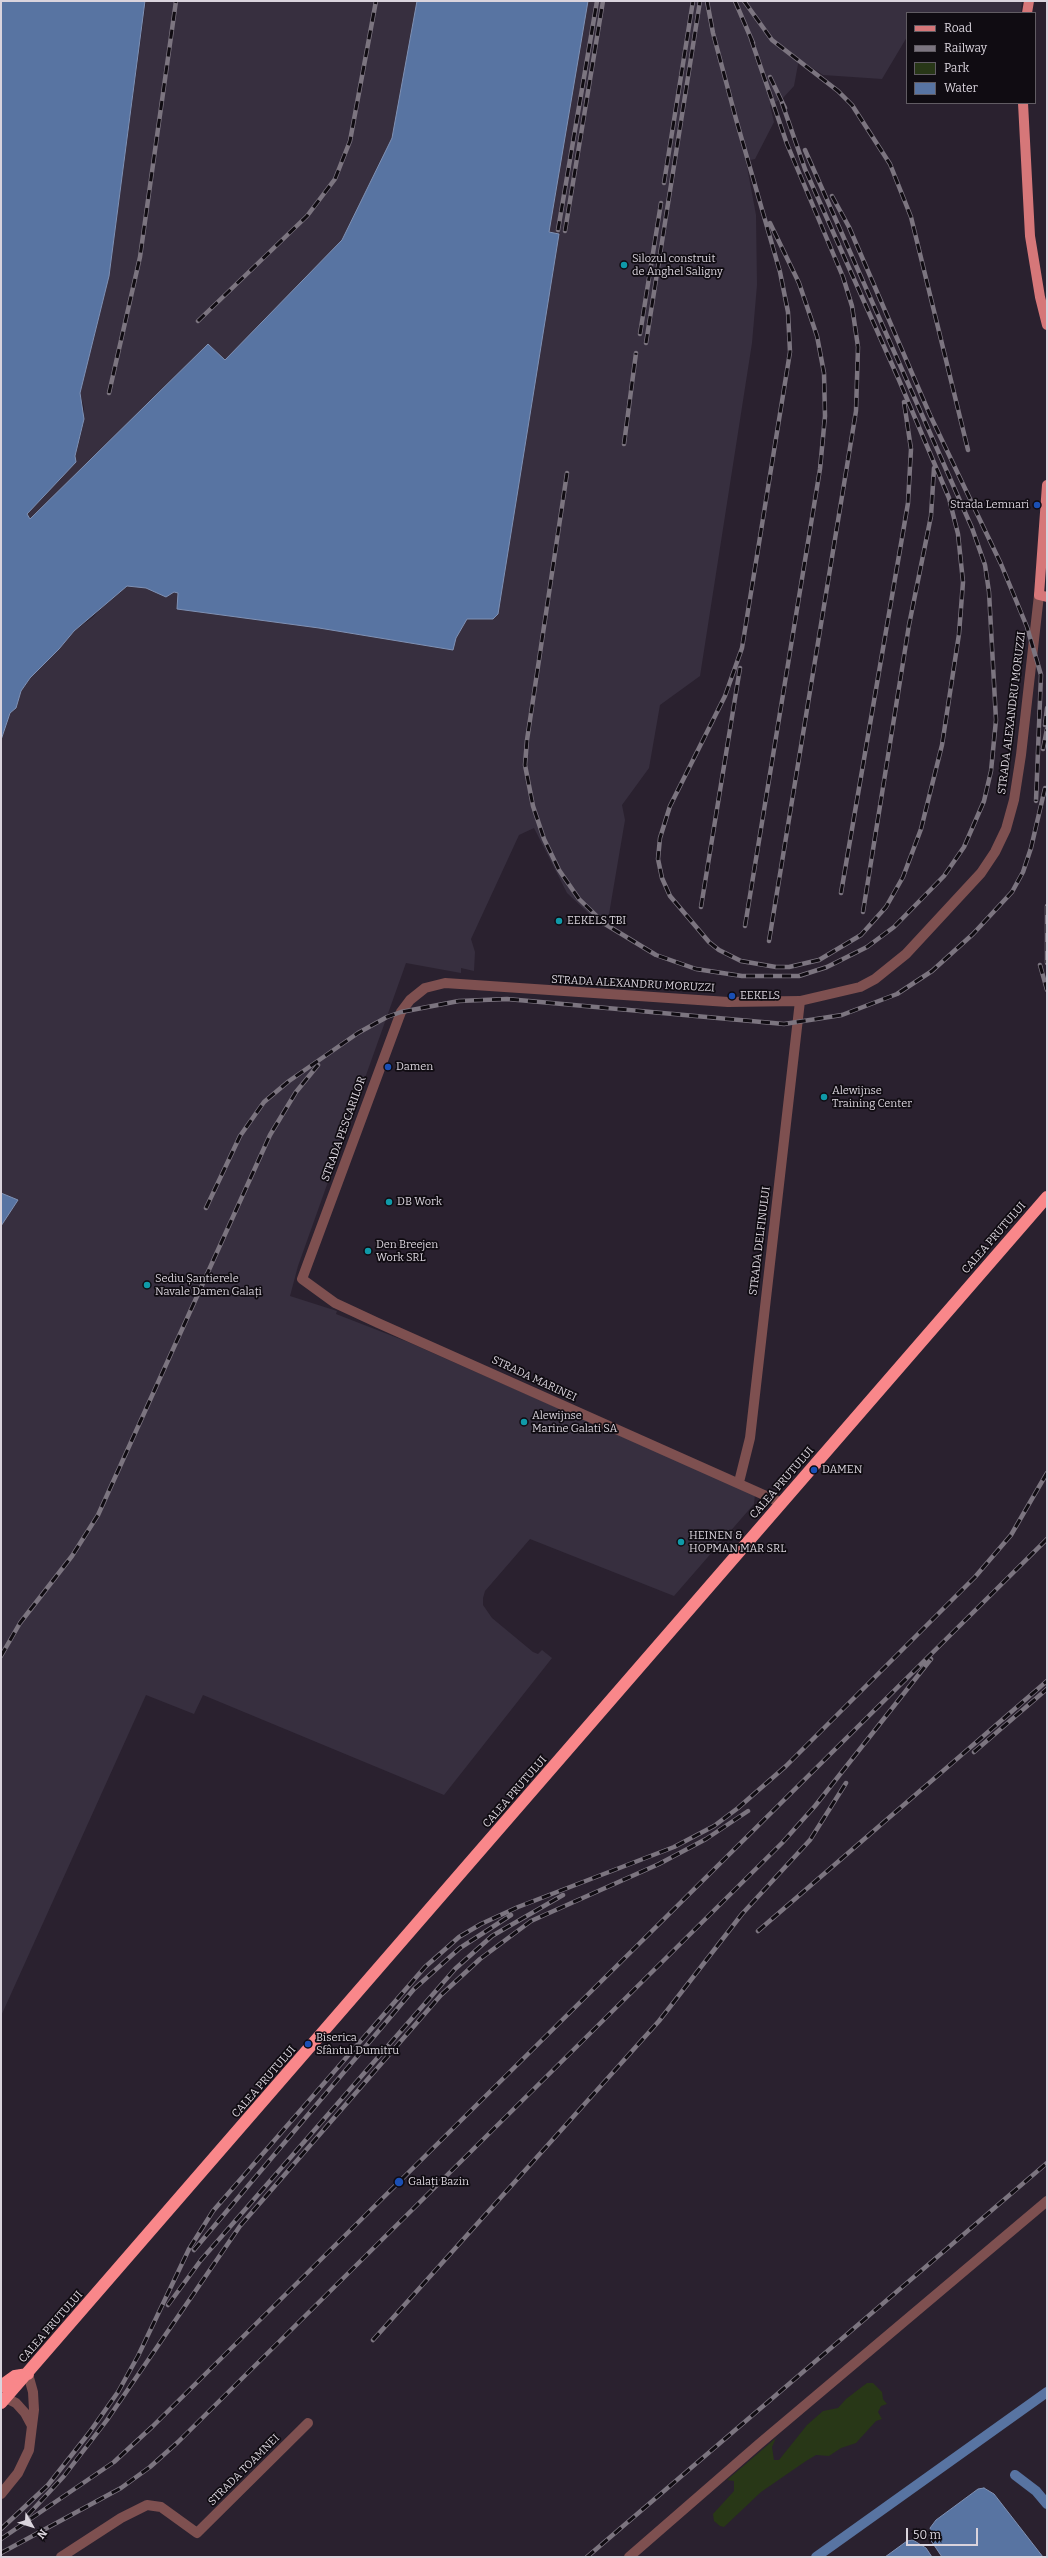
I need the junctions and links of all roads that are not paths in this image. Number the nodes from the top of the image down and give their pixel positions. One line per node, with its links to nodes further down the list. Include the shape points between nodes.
1 (1029, 1): 2 (main road)
2 (1027, 12)
3 (1023, 104): 4 (main road, via 1030,236)
4 (1047, 325)
5 (1047, 485): 6 (main road, STRADA ALEXANDRU MORUZZI)
6 (1043, 596): 8 (street, STRADA ALEXANDRU MORUZZI, via 1016,787 1010,817 995,852 973,882 906,954 875,979 844,992)
7 (417, 994): 8 (street, STRADA ALEXANDRU MORUZZI, via 434,984 445,983 728,1002); 10 (street, STRADA PESCARILOR, via 401,1012 386,1048)
8 (800, 1001): 11 (street, STRADA DELFINULUI, via 750,1438)
9 (1044, 1201): 12 (highway, CALEA PRUTULUI)
10 (302, 1278): 11 (street, STRADA MARINEI, via 335,1302 611,1428)
11 (740, 1482): 12 (street, STRADA MARINEI)
12 (782, 1502): 14 (highway, CALEA PRUTULUI)
13 (1047, 2201): 21 (street, via 759,2444)
14 (28, 2374): 15 (highway, via 15,2376); 16 (highway, CALEA PRUTULUI); 18 (street, via 33,2392)
15 (1, 2386)
16 (3, 2401): 18 (street, via 16,2403 25,2412)
17 (308, 2423): 20 (street, STRADA TOAMNEI, via 197,2533 162,2507 147,2506 121,2518)
18 (32, 2426): 19 (street, via 29,2450 18,2473)
19 (1, 2494)
20 (61, 2557)
21 (630, 2557)

